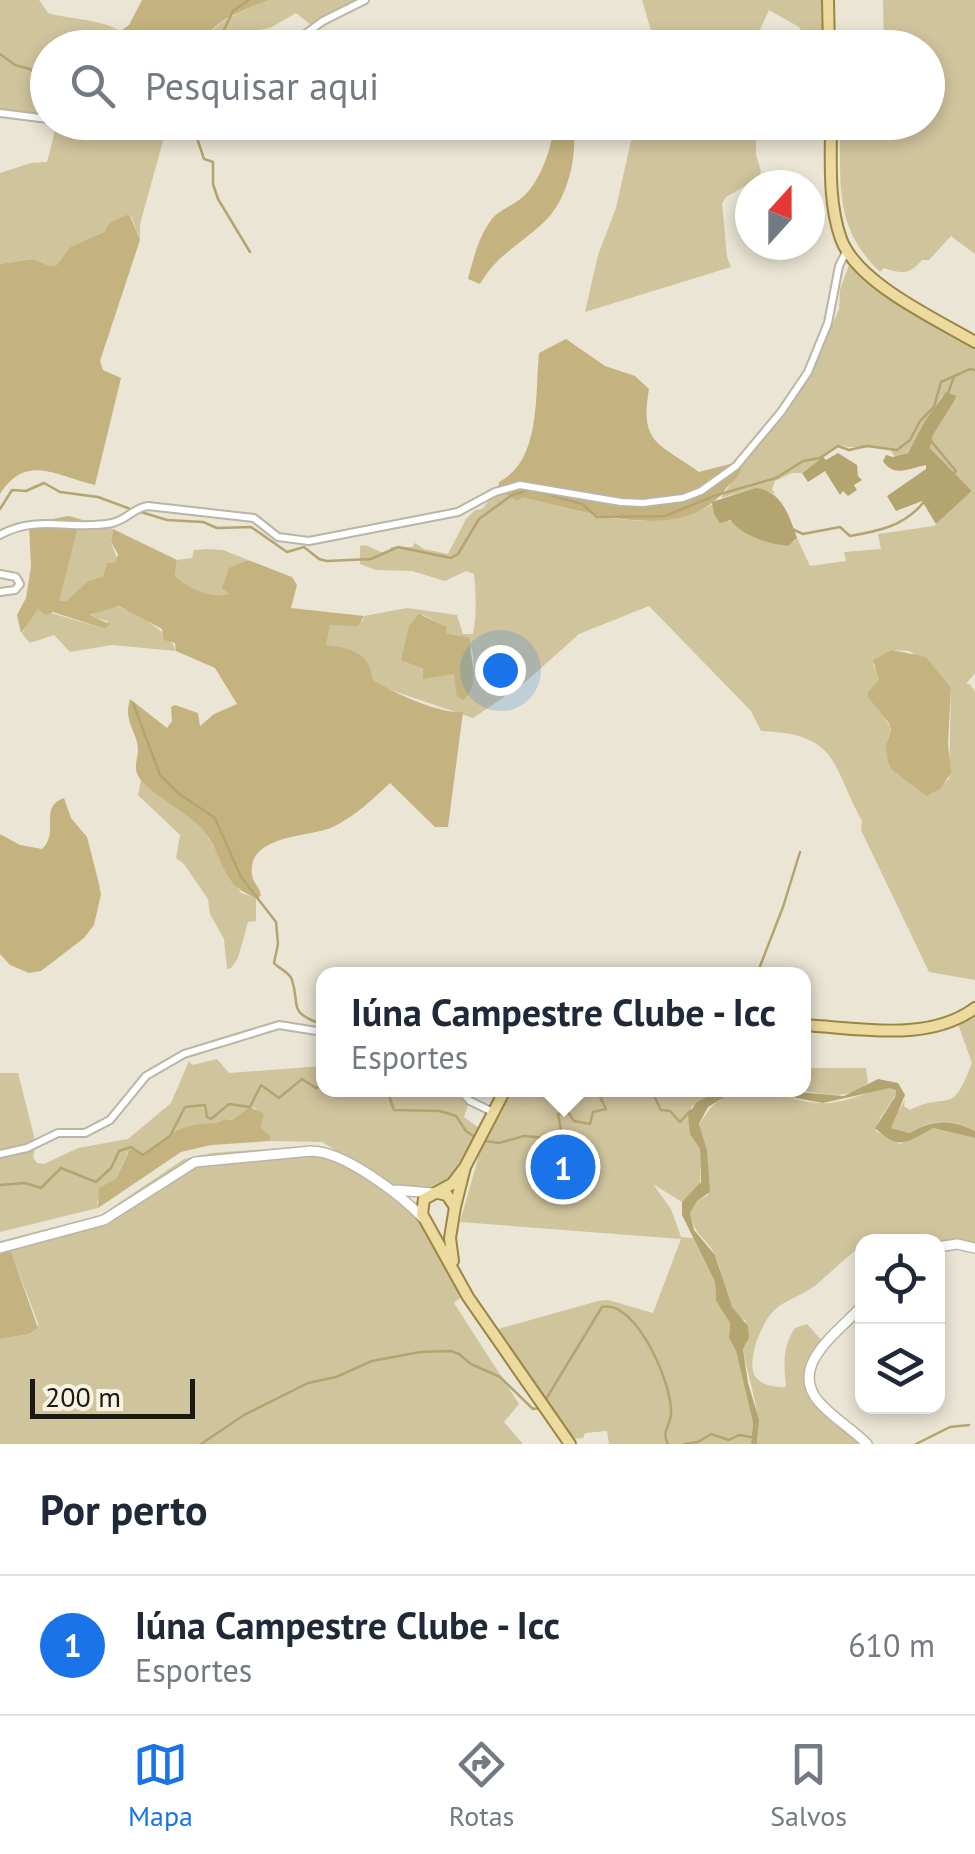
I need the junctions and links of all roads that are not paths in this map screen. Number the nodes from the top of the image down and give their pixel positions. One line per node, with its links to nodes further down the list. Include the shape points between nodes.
1 (365, 0): 3 (street)
2 (828, 0): 4 (main road)
3 (311, 30)
4 (829, 30)
5 (0, 113): 6 (street)
6 (30, 117)
7 (831, 140): 8 (main road, via 832,201)
8 (847, 250): 9 (main road, via 872,278); 10 (street, via 808,372 736,466 682,498 643,504 520,485 458,512 308,541 278,536 254,518 148,506 110,524 25,524)
9 (975, 342)
10 (0, 535)
11 (0, 574): 12 (street, via 20,584)
12 (0, 592)
13 (975, 1008): 14 (main road, via 923,1030)
14 (811, 1025)
15 (316, 1031): 19 (street, via 279,1024 184,1054 146,1076 110,1120)
16 (466, 1097): 18 (street)
17 (501, 1097): 18 (main road)
18 (492, 1112): 20 (main road)
19 (0, 1154)
20 (466, 1167): 22 (main road); 23 (main road)
21 (384, 1186): 22 (main road); 24 (main road); 26 (main road, via 326,1152 208,1160 186,1166 104,1220)
22 (435, 1193): 23 (main road, via 447,1195); 24 (main road, via 422,1204)
23 (454, 1212): 24 (main road, via 443,1226); 28 (main road)
24 (426, 1221): 28 (main road)
25 (945, 1246): 27 (main road)
26 (0, 1248)
27 (975, 1248)
28 (455, 1270): 30 (main road)
29 (855, 1313): 31 (main road, via 818,1352 809,1378 822,1406)
30 (570, 1444)
31 (867, 1444)

